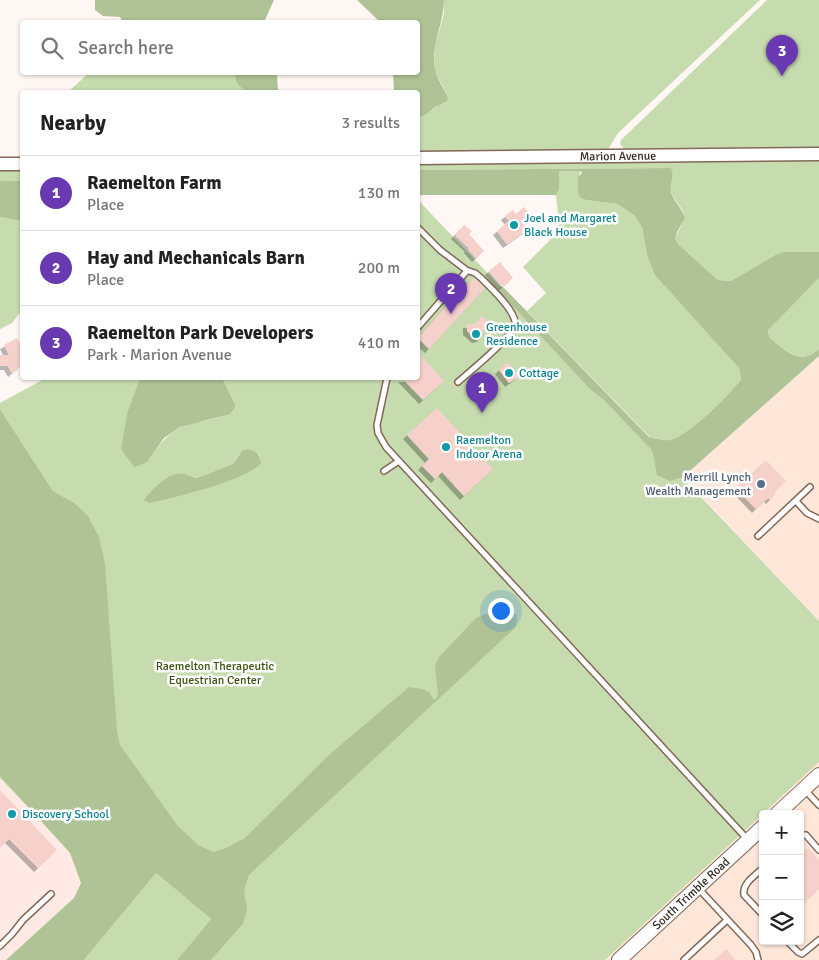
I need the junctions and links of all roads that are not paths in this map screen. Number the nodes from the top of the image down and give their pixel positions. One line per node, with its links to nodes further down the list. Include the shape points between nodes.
1 (819, 154): 2 (street, Marion Avenue)
2 (420, 158)
3 (0, 164): 4 (street)
4 (20, 164)
5 (420, 230): 6 (lane)
6 (466, 270): 7 (lane, via 466,274); 9 (lane, via 480,276 510,310 516,322 510,334)
7 (420, 325)
8 (387, 380): 10 (lane, via 377,419 378,433)
9 (458, 382)
10 (399, 461): 11 (lane); 22 (lane)
11 (384, 472)
12 (810, 487): 13 (lane)
13 (796, 501): 14 (lane, via 807,513); 15 (lane)
14 (819, 519)
15 (758, 536)
16 (819, 774): 17 (main road)
17 (804, 789): 18 (lane); 19 (main road)
18 (819, 805)
19 (781, 810)
20 (759, 830): 22 (main road, South Trimble Road)
21 (804, 835): 23 (lane)
22 (748, 840): 25 (main road, South Trimble Road)
23 (819, 850)
24 (759, 872): 27 (lane, via 743,891)
25 (697, 888): 28 (lane); 32 (main road, South Trimble Road)
26 (51, 894): 31 (lane)
27 (759, 911)
28 (727, 920): 33 (lane); 34 (lane, via 756,952)
29 (819, 940): 30 (lane, via 802,954)
30 (791, 945)
31 (0, 946)
32 (619, 960)
33 (684, 960)
34 (758, 960)

